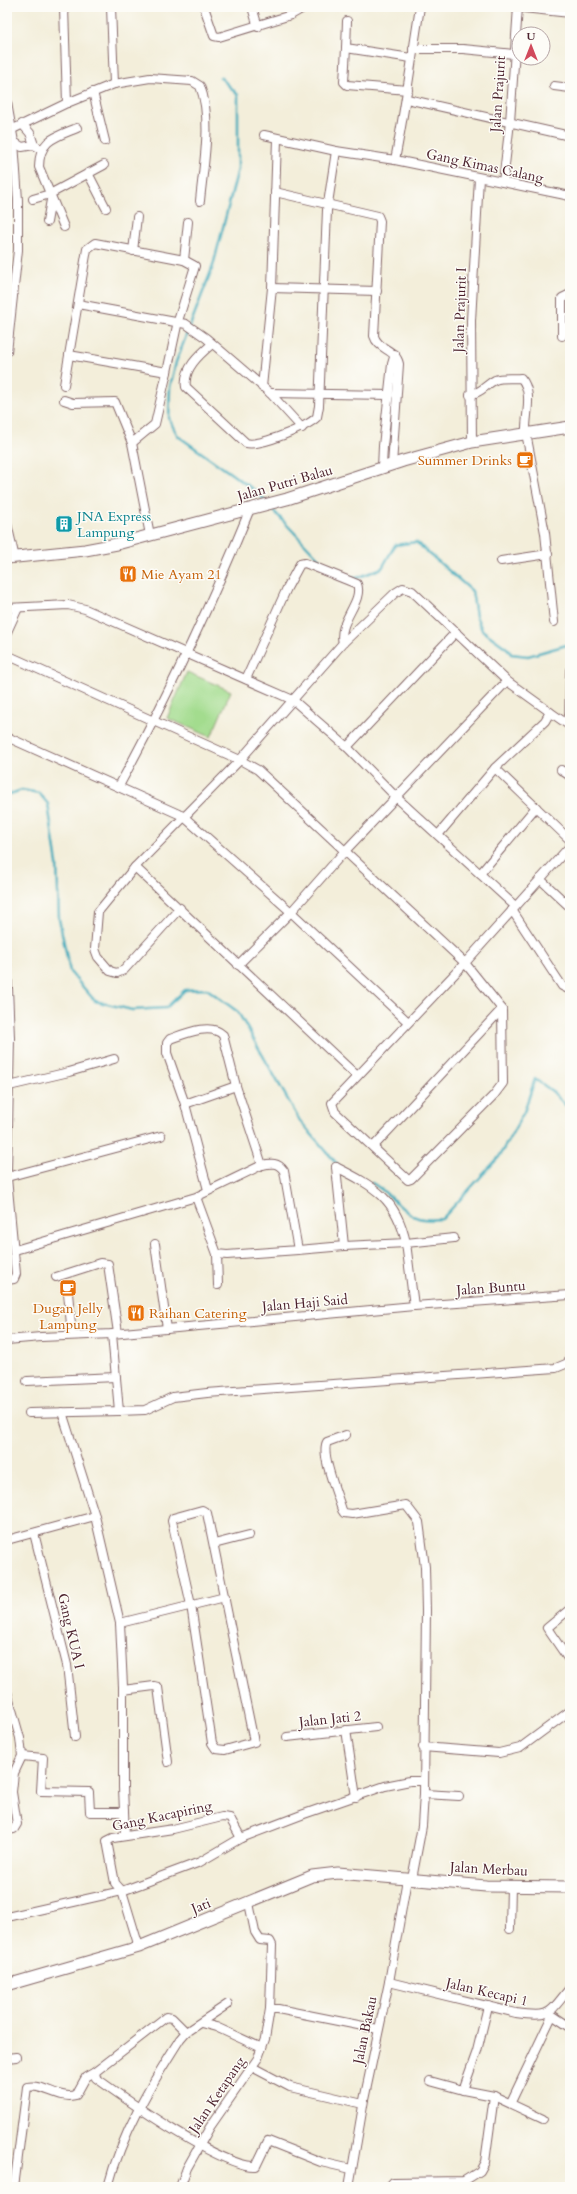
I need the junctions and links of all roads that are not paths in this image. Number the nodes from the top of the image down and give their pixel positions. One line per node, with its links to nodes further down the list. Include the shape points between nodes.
1 (64, 7): 24 (street)
2 (111, 7): 18 (street)
3 (204, 7): 12 (street, via 214,36)
4 (252, 7): 12 (street)
5 (305, 7): 8 (street)
6 (420, 7): 14 (street)
7 (516, 7): 9 (street); 11 (street, Jalan Prajurit)
8 (297, 9): 12 (street)
9 (570, 13)
10 (347, 21): 13 (street)
11 (515, 26)
12 (258, 27)
13 (346, 48): 16 (street); 21 (street, via 344,82 347,85)
14 (413, 49): 15 (street, via 463,49); 16 (street)
15 (511, 54)
16 (411, 58): 21 (street)
17 (513, 66): 26 (street, Jalan Prajurit)
18 (114, 84): 22 (street); 46 (street, via 150,78 192,81 200,86 205,119)
19 (554, 86): 20 (street)
20 (570, 88)
21 (408, 90): 23 (street)
22 (93, 92): 24 (street); 33 (street)
23 (407, 99): 26 (street); 37 (street)
24 (67, 103): 27 (street)
25 (8, 106): 29 (street)
26 (510, 122): 31 (street); 41 (street, Jalan Prajurit)
27 (22, 124): 29 (street); 35 (street)
28 (77, 128): 35 (street)
29 (13, 129): 34 (street)
30 (264, 135): 32 (street, Gang Kimas Calang)
31 (570, 136)
32 (278, 138): 36 (street, Gang Kimas Calang); 42 (street)
33 (105, 141)
34 (14, 142): 35 (street, via 22,147); 61 (street, via 18,250)
35 (38, 147): 44 (street, via 39,167)
36 (336, 151): 37 (street, Gang Kimas Calang); 47 (street)
37 (395, 160): 40 (street, Gang Kimas Calang)
38 (104, 165): 39 (street)
39 (88, 173): 44 (street); 48 (street)
40 (479, 178): 41 (street, Gang Kimas Calang); 73 (street, Jalan Prajurit I, via 471,321)
41 (503, 182): 43 (street, Gang Kimas Calang)
42 (275, 192): 47 (street); 55 (street)
43 (570, 196)
44 (51, 197): 45 (street); 50 (street); 52 (street)
45 (33, 199)
46 (200, 201)
47 (329, 204): 56 (street); 57 (street, via 378,216 380,221)
48 (106, 208)
49 (137, 217): 53 (street)
50 (47, 222)
51 (188, 222): 54 (street)
52 (64, 227)
53 (133, 251): 54 (street); 59 (street, via 95,243 89,246)
54 (184, 260): 60 (street, via 192,263 195,268)
55 (272, 288): 56 (street); 69 (street)
56 (325, 290): 57 (street); 70 (street)
57 (377, 291): 65 (street, via 374,336 380,345)
58 (570, 294): 62 (street, via 562,298)
59 (78, 304): 60 (street); 66 (street)
60 (178, 321): 63 (street); 67 (street)
61 (8, 331): 64 (street)
62 (562, 336)
63 (212, 344): 69 (street); 76 (street, via 198,356 185,376 186,387 200,402 249,444)
64 (7, 352)
65 (395, 354): 72 (street); 80 (street, via 399,364)
66 (69, 355): 67 (street); 68 (street)
67 (168, 372): 79 (street, via 156,424)
68 (64, 385)
69 (262, 387): 71 (street)
70 (319, 392): 71 (street); 72 (street); 76 (street, via 317,417)
71 (270, 393): 76 (street)
72 (389, 395): 80 (street, via 383,446)
73 (470, 395): 77 (street, via 485,389 493,381 520,378 525,383 528,407); 78 (street, Jalan Prajurit I)
74 (64, 400): 79 (street, via 73,403 115,402)
75 (570, 427): 77 (street, Jalan Putri Balau)
76 (302, 428)
77 (526, 433): 78 (street, Jalan Putri Balau); 84 (street)
78 (472, 442): 80 (street, Jalan Putri Balau)
79 (132, 443): 83 (street)
80 (387, 467): 81 (street, Jalan Putri Balau)
81 (250, 509): 83 (street, Jalan Putri Balau); 93 (street)
82 (7, 524): 85 (street)
83 (150, 535): 85 (street, Jalan Putri Balau, via 85,550)
84 (548, 554): 86 (street); 89 (street)
85 (11, 558)
86 (501, 561)
87 (7, 608): 88 (street)
88 (18, 608): 90 (street); 93 (street, via 68,605 85,608)
89 (554, 622)
90 (7, 632)
91 (456, 632): 92 (street, via 412,590 402,588); 97 (street); 103 (street)
92 (343, 643): 96 (street, via 343,627 358,593 358,584 305,562 300,564 287,588); 98 (street)
93 (187, 654): 96 (street); 100 (street)
94 (7, 655): 100 (street)
95 (570, 670): 101 (street)
96 (246, 679): 98 (street)
97 (506, 681): 99 (street); 109 (street)
98 (293, 700): 103 (street); 104 (street)
99 (550, 712): 101 (street); 105 (street, via 545,720)
100 (154, 723): 104 (street); 108 (street)
101 (569, 726)
102 (7, 738): 108 (street)
103 (347, 747): 109 (street)
104 (240, 760): 111 (street); 115 (street, via 258,770)
105 (495, 768): 110 (street); 112 (street)
106 (561, 770): 107 (street)
107 (570, 776)
108 (119, 786): 111 (street)
109 (396, 797): 112 (street); 115 (street)
110 (536, 807): 113 (street); 117 (street)
111 (183, 816): 116 (street); 122 (street)
112 (438, 834): 117 (street)
113 (570, 840)
114 (570, 846): 118 (street)
115 (344, 852): 122 (street); 125 (street)
116 (135, 867): 120 (street); 120 (street, via 98,912 95,922 95,949 98,958 110,971 117,973 124,970)
117 (480, 874): 121 (street)
118 (540, 879): 119 (street); 121 (street)
119 (570, 907)
120 (180, 908): 124 (street)
121 (513, 908): 125 (street); 126 (street, via 562,986)
122 (291, 912): 124 (street); 129 (street)
123 (7, 962): 127 (street)
124 (238, 964): 132 (street)
125 (465, 964): 128 (street); 129 (street)
126 (570, 990)
127 (8, 995): 130 (street)
128 (502, 1009): 137 (street); 137 (street, via 503,1083 494,1095 410,1180)
129 (408, 1022): 132 (street)
130 (8, 1048): 133 (street)
131 (114, 1059): 133 (street)
132 (357, 1076): 137 (street, via 334,1100 332,1106 334,1112)
133 (9, 1086): 139 (street)
134 (236, 1086): 135 (street); 135 (street, via 223,1035 219,1031 211,1029 170,1039 167,1043 168,1054); 138 (street)
135 (185, 1104): 141 (street)
136 (161, 1136): 140 (street)
137 (372, 1147)
138 (262, 1165): 141 (street); 148 (street, via 273,1163 282,1167 284,1171)
139 (7, 1171)
140 (7, 1177): 147 (street)
141 (208, 1190): 142 (street)
142 (196, 1197): 147 (street); 149 (street)
143 (454, 1238): 144 (street)
144 (406, 1243): 146 (street); 146 (street, via 396,1213 378,1190 336,1167); 155 (street)
145 (156, 1244): 156 (street)
146 (344, 1246): 148 (street)
147 (15, 1250): 151 (street, via 16,1274 14,1279)
148 (298, 1250): 149 (street)
149 (217, 1254): 152 (street)
150 (56, 1277): 157 (street, via 100,1263 108,1264)
151 (7, 1280)
152 (218, 1285)
153 (68, 1293): 158 (street)
154 (570, 1295): 155 (street, Jalan Buntu)
155 (414, 1306): 156 (street, Jalan Haji Said)
156 (167, 1329): 157 (street, Jalan Haji Said)
157 (115, 1334): 158 (street, Jalan Haji Said); 161 (street)
158 (72, 1336): 159 (street, Jalan Haji Said)
159 (7, 1340)
160 (570, 1356): 163 (street, via 568,1363 556,1368 207,1393 173,1397 145,1410)
161 (116, 1376): 162 (street); 163 (street)
162 (27, 1381)
163 (119, 1411): 164 (street)
164 (62, 1412): 165 (street); 167 (street)
165 (29, 1413)
166 (346, 1435): 184 (street, Jalan Bakau, via 327,1442 325,1448 344,1513 352,1514 402,1504 411,1509 419,1522 425,1567 426,1611)
167 (95, 1516): 168 (street); 175 (street)
168 (34, 1533): 170 (street); 182 (street, Gang KUA I, via 67,1665)
169 (249, 1535): 171 (street)
170 (7, 1540)
171 (214, 1544): 172 (street); 173 (street, via 207,1513 202,1510 173,1518)
172 (225, 1597): 173 (street); 173 (street, via 254,1742 225,1750 216,1749 212,1743)
173 (191, 1605): 175 (street)
174 (570, 1609): 176 (street, via 547,1628)
175 (120, 1623): 177 (street)
176 (570, 1661)
177 (123, 1690): 186 (street, via 158,1687); 191 (street)
178 (7, 1692): 185 (street, via 20,1738)
179 (570, 1711): 184 (street, via 520,1748 499,1753)
180 (376, 1727): 181 (street, Jalan Jati 2)
181 (346, 1730): 183 (street, Jalan Jati 2); 190 (street)
182 (75, 1737)
183 (287, 1738)
184 (423, 1747): 187 (street, Jalan Bakau)
185 (22, 1756): 191 (street, Gang Kacapiring, via 44,1758 41,1791 89,1792 88,1809 94,1813); 192 (street, via 14,1773 12,1792 17,1824 14,1829)
186 (168, 1762)
187 (423, 1781): 188 (street, Jalan Bakau); 190 (street, via 399,1782)
188 (424, 1794): 189 (street); 195 (street, Jalan Bakau, via 422,1826)
189 (459, 1796)
190 (356, 1797): 194 (street)
191 (124, 1812): 193 (street)
192 (7, 1830)
193 (125, 1836): 194 (street, Gang Kacapiring, via 174,1829 226,1817 230,1818); 198 (street, Gang Kacapiring, via 110,1839 106,1843 115,1884)
194 (241, 1838): 198 (street, via 200,1862)
195 (410, 1879): 196 (street, Jalan Merbau); 199 (street, Jati, via 338,1873 319,1874 300,1879); 203 (street, Jalan Bakau)
196 (511, 1886): 197 (street, Jalan Merbau); 201 (street)
197 (570, 1886)
198 (122, 1891): 200 (street); 202 (street)
199 (249, 1903): 202 (street, Jati); 208 (street, Jalan Ketapang, via 255,1932 260,1940 270,1941 272,1945)
200 (7, 1917)
201 (510, 1929)
202 (139, 1947): 204 (street, Jati)
203 (389, 1982): 207 (street, Jalan Kecapi 1); 212 (street, Jalan Bakau)
204 (7, 1985)
205 (570, 1988): 209 (street)
206 (228, 2004): 210 (street)
207 (488, 2006): 209 (street, Jalan Kecapi 1, via 537,2016); 220 (street)
208 (269, 2012): 212 (street, via 286,2010); 214 (street, Jalan Ketapang)
209 (550, 2014): 211 (street); 222 (street, via 535,2055)
210 (201, 2023): 213 (street); 214 (street)
211 (570, 2027)
212 (378, 2029): 223 (street, Jalan Bakau)
213 (186, 2032): 218 (street, via 172,2018 166,2017); 224 (street)
214 (262, 2048): 217 (street, Jalan Ketapang)
215 (16, 2057): 216 (street)
216 (7, 2058)
217 (252, 2067): 223 (street, via 290,2087); 226 (street, Jalan Ketapang)
218 (94, 2072): 224 (street, via 96,2078); 228 (street, via 86,2077 79,2092 71,2096 33,2085 27,2087)
219 (430, 2081): 220 (street)
220 (463, 2090): 221 (street)
221 (494, 2096): 222 (street); 232 (street, via 485,2162 480,2172 464,2181 393,2182)
222 (511, 2102): 225 (street)
223 (363, 2104): 227 (street, Jalan Bakau)
224 (138, 2108): 226 (street); 229 (street, via 119,2149)
225 (543, 2119)
226 (199, 2144): 227 (street, via 253,2166 258,2163 268,2141 321,2162); 230 (street, Jalan Ketapang)
227 (352, 2169): 231 (street, Jalan Bakau)
228 (14, 2187)
229 (108, 2187)
230 (180, 2187)
231 (349, 2187)
232 (389, 2187)

